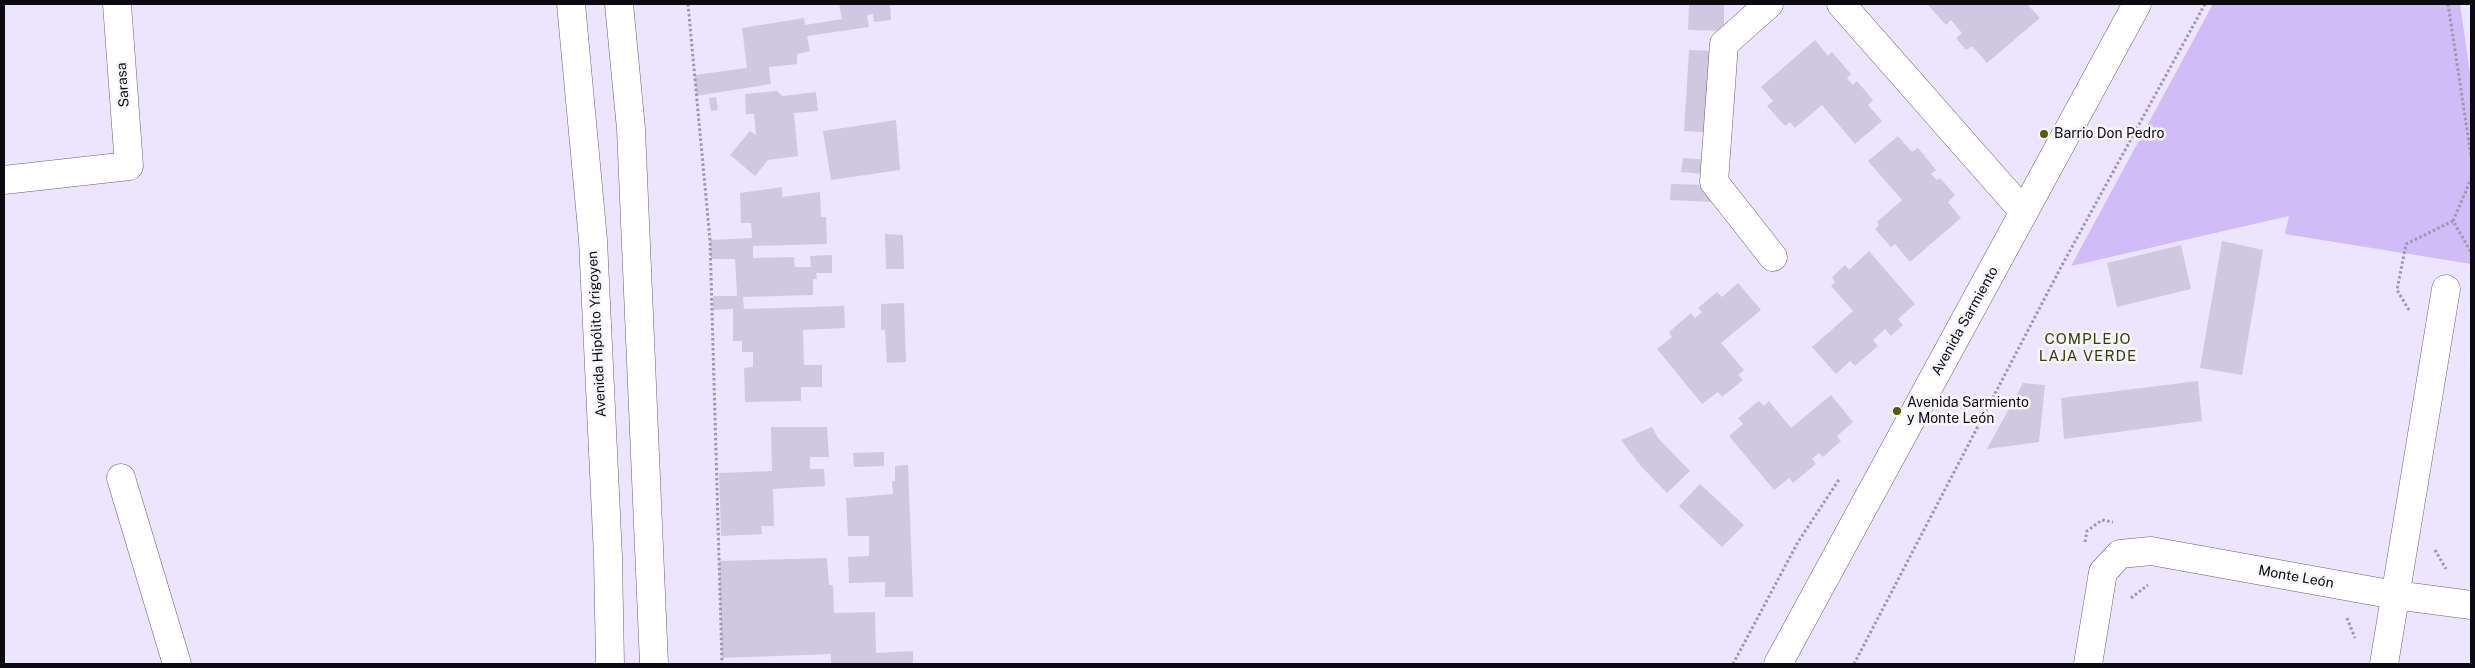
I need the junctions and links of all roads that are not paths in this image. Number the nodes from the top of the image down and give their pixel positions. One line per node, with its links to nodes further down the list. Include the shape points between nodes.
1 (117, 4): 7 (street, Sarasa, via 129,166)
2 (571, 4): 15 (street, Avenida Hipólito Yrigoyen, via 593,240)
3 (619, 4): 16 (street, via 631,129)
4 (1769, 4): 9 (street, via 1724,44 1714,182)
5 (1841, 4): 8 (street)
6 (2137, 4): 8 (street, Avenida Sarmiento)
7 (4, 180)
8 (2024, 212): 17 (street, Avenida Sarmiento)
9 (1773, 257)
10 (2446, 289): 12 (street)
11 (122, 478): 14 (street)
12 (2395, 595): 13 (street, Monte León); 18 (street, Monte León, via 2151,551 2120,554 2103,572); 19 (street)
13 (2471, 605)
14 (177, 664)
15 (610, 664)
16 (654, 664)
17 (1778, 664)
18 (2088, 664)
19 (2384, 664)

